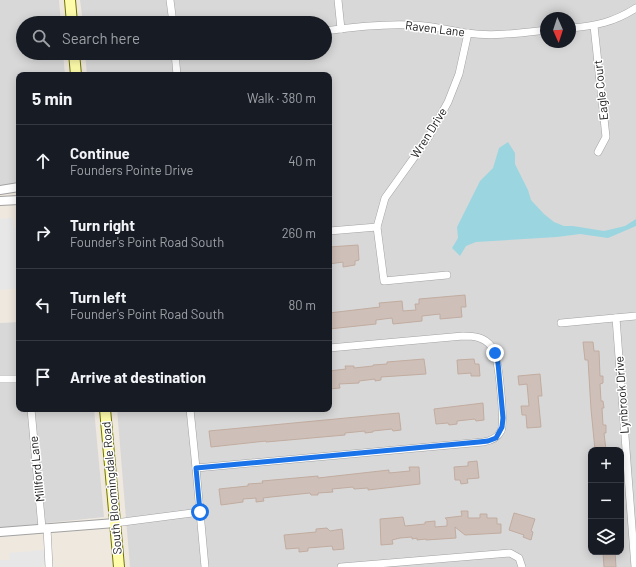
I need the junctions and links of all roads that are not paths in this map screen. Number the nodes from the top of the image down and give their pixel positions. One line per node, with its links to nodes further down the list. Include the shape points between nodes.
1 (70, 0): 5 (main road)
2 (170, 0): 6 (street)
3 (338, 0): 9 (street)
4 (636, 8): 7 (street, via 615,20)
5 (71, 16)
6 (171, 16)
7 (594, 26): 8 (street); 17 (street, Eagle Court, via 606,138)
8 (576, 28)
9 (341, 29): 10 (street, Raven Lane); 12 (street, Raven Lane, via 410,25)
10 (332, 30)
11 (540, 31): 12 (street, Raven Lane, via 512,34)
12 (468, 33): 22 (street, Wren Drive, via 459,74 448,102 428,138 385,198)
13 (75, 60): 15 (main road)
14 (176, 60): 16 (street)
15 (76, 72)
16 (177, 72)
17 (598, 152)
18 (16, 187): 19 (street)
19 (0, 190)
20 (16, 200): 21 (street)
21 (0, 201)
22 (377, 227): 23 (street); 24 (street, Wren Drive, via 384,281)
23 (332, 231)
24 (447, 275)
25 (636, 316): 26 (street)
26 (616, 318): 27 (street); 44 (street, Lynbrook Drive)
27 (561, 323)
28 (332, 348): 34 (street, via 463,336 479,337 492,348 496,358 503,418 501,431 492,440 483,442)
29 (0, 378): 30 (street)
30 (16, 380)
31 (31, 412): 37 (street, Millford Lane)
32 (105, 412): 36 (main road, South Bloomingdale Road)
33 (190, 412): 34 (street)
34 (196, 468): 35 (street)
35 (200, 512): 36 (street); 41 (street)
36 (115, 523): 37 (street); 40 (main road, South Bloomingdale Road)
37 (45, 528): 38 (street); 39 (street, Millford Lane)
38 (0, 532)
39 (49, 567)
40 (119, 567)
41 (205, 567)
42 (341, 567): 43 (street, via 510,553 519,558)
43 (522, 567)
44 (635, 567)

